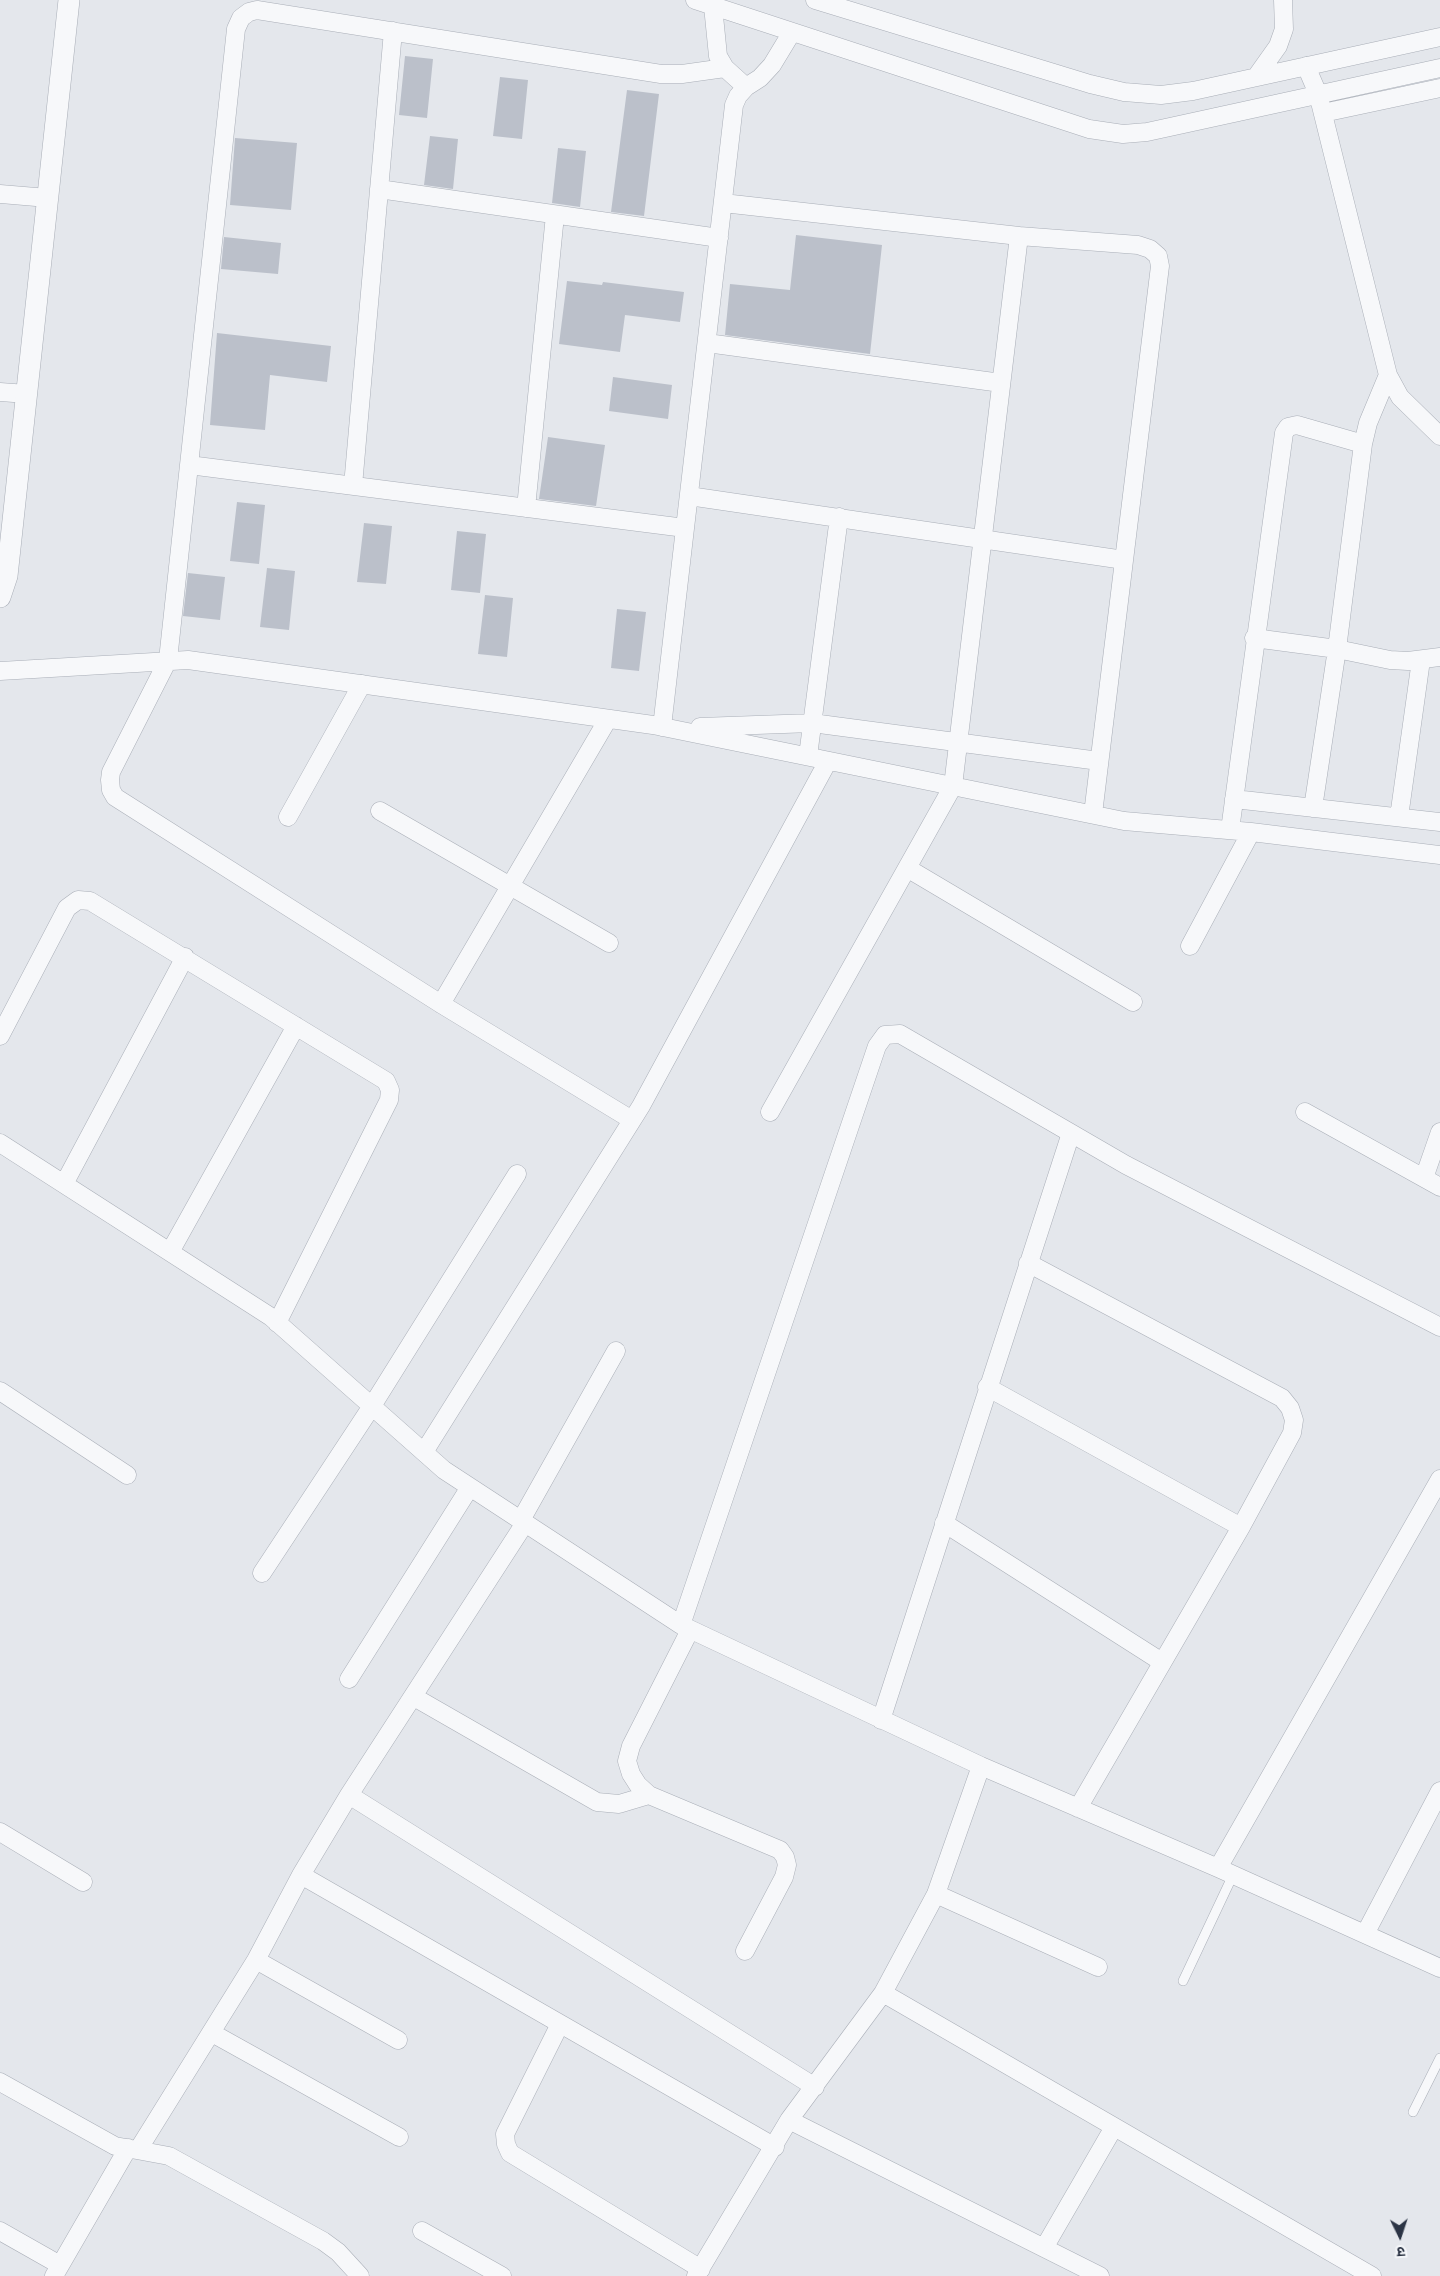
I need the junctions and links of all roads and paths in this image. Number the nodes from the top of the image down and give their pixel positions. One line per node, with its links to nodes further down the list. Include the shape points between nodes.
1 (69, 0): 20 (street)
2 (695, 0): 6 (street)
3 (815, 0): 13 (street, via 1124,92 1161,95)
4 (1283, 0): 13 (street, via 1284,29 1278,46)
5 (258, 5): 7 (street); 32 (street, via 241,18 236,29)
6 (713, 6): 8 (street); 11 (street, via 718,56)
7 (393, 31): 11 (street, via 661,74); 18 (street)
8 (792, 32): 14 (street, via 772,65); 16 (street, via 1089,129 1123,134 1147,132)
9 (1440, 37): 10 (street)
10 (1306, 66): 13 (street); 16 (street)
11 (725, 68): 14 (street)
12 (1440, 68): 16 (street)
13 (1256, 77)
14 (746, 87): 21 (street, via 734,105)
15 (1440, 88): 17 (street)
16 (1318, 94): 17 (street)
17 (1323, 113): 26 (street)
18 (379, 189): 22 (street); 33 (street)
19 (0, 194): 20 (street)
20 (48, 198): 29 (street)
21 (723, 203): 23 (street); 24 (street)
22 (556, 215): 24 (street); 35 (street)
23 (1018, 236): 27 (street); 39 (street, via 1138,245 1158,256 1160,266)
24 (719, 238): 25 (street)
25 (706, 343): 27 (street); 34 (street)
26 (1388, 375): 30 (street, via 1400,397); 31 (street)
27 (1001, 383): 38 (street)
28 (0, 392): 29 (street)
29 (27, 394): 40 (street, via 7,576)
30 (1440, 436)
31 (1362, 444): 41 (street, via 1297,425 1288,427 1284,433); 42 (street)
32 (190, 465): 33 (street); 44 (street)
33 (353, 486): 35 (street)
34 (689, 496): 36 (street); 37 (street)
35 (526, 508): 37 (street)
36 (839, 517): 38 (street); 49 (street)
37 (685, 528): 50 (street)
38 (982, 538): 39 (street); 51 (street)
39 (1124, 560): 54 (street)
40 (0, 597)
41 (1254, 638): 42 (street); 56 (street)
42 (1337, 649): 45 (street, via 1390,660); 57 (street)
43 (1440, 657): 45 (street)
44 (168, 660): 46 (street); 47 (street); 72 (street, via 111,772 111,790 115,797)
45 (1421, 660): 61 (street)
46 (0, 671)
47 (362, 684): 48 (street); 60 (street)
48 (608, 719): 50 (street); 67 (street)
49 (812, 722): 50 (street); 51 (street); 52 (street)
50 (667, 728): 52 (street)
51 (958, 742): 54 (street); 55 (street)
52 (808, 756): 53 (street)
53 (828, 761): 55 (street); 77 (street)
54 (1099, 761): 59 (street)
55 (953, 786): 59 (street); 66 (street)
56 (1234, 799): 57 (street); 63 (street)
57 (1313, 808): 61 (street)
58 (380, 811): 67 (street)
59 (1092, 814): 63 (street, via 1143,824)
60 (288, 817)
61 (1399, 817): 62 (street)
62 (1440, 822)
63 (1230, 830): 64 (street)
64 (1251, 832): 65 (street); 69 (street)
65 (1440, 855)
66 (907, 868): 71 (street); 75 (street)
67 (510, 886): 68 (street); 72 (street)
68 (609, 944)
69 (1190, 946)
70 (185, 957): 73 (street); 74 (street, via 90,901 78,900 67,908); 83 (street)
71 (1133, 1002)
72 (441, 1004): 77 (street)
73 (296, 1026): 85 (street); 87 (street, via 386,1081 390,1100)
74 (0, 1036)
75 (770, 1112)
76 (1305, 1112): 82 (street)
77 (632, 1120): 93 (street)
78 (1440, 1132): 82 (street)
79 (1071, 1133): 86 (street); 88 (street, via 1126,1165); 101 (street, via 900,1034 886,1035 877,1046)
80 (0, 1143): 83 (street)
81 (517, 1174): 92 (street)
82 (1424, 1178): 84 (street)
83 (64, 1184): 85 (street)
84 (1440, 1187)
85 (170, 1252): 87 (street)
86 (1028, 1263): 90 (street); 99 (street, via 1282,1398 1294,1420 1292,1433)
87 (277, 1323): 92 (street)
88 (1440, 1327)
89 (616, 1351): 97 (street)
90 (987, 1387): 98 (street); 99 (street)
91 (0, 1391): 94 (street)
92 (372, 1406): 93 (street); 100 (street)
93 (424, 1452): 96 (street)
94 (127, 1475)
95 (1440, 1479): 112 (street)
96 (470, 1487): 97 (street); 103 (street)
97 (523, 1522): 101 (street); 104 (street)
98 (944, 1523): 102 (street); 105 (street)
99 (1240, 1526): 102 (street)
100 (262, 1573)
101 (686, 1627): 105 (street); 108 (street, via 631,1746 628,1761 634,1780)
102 (1162, 1662): 110 (street)
103 (349, 1679)
104 (414, 1697): 108 (street, via 597,1802 619,1804); 109 (street)
105 (881, 1720): 106 (street)
106 (980, 1766): 110 (street); 115 (street)
107 (1440, 1791): 116 (street)
108 (649, 1794): 117 (street, via 780,1850 785,1857 784,1877)
109 (349, 1795): 113 (street); 128 (street)
110 (1078, 1808): 112 (street)
111 (0, 1832): 114 (street)
112 (1225, 1871): 116 (street); 121 (lane)
113 (301, 1875): 118 (street); 123 (street)
114 (83, 1882)
115 (936, 1894): 119 (street); 122 (street)
116 (1365, 1934): 120 (street)
117 (745, 1951)
118 (256, 1960): 124 (street); 125 (street)
119 (1098, 1967)
120 (1440, 1968)
121 (1183, 1981)
122 (883, 1993): 128 (street); 131 (street)
123 (560, 2024): 133 (street); 139 (street, via 506,2134 510,2153)
124 (212, 2032): 132 (street); 134 (street)
125 (398, 2040)
126 (1440, 2058): 129 (lane)
127 (0, 2082): 134 (street, via 102,2140)
128 (815, 2087): 130 (street)
129 (1413, 2112)
130 (789, 2120): 133 (street); 137 (street)
131 (1114, 2127): 137 (street); 143 (street)
132 (399, 2137)
133 (775, 2147): 139 (street)
134 (133, 2149): 138 (street); 140 (street, via 169,2156 323,2242 338,2252)
135 (0, 2230): 138 (street)
136 (422, 2231): 141 (street)
137 (1044, 2248): 142 (street)
138 (57, 2271)
139 (699, 2272)
140 (360, 2276)
141 (502, 2276)
142 (1100, 2276)
143 (1372, 2276)

